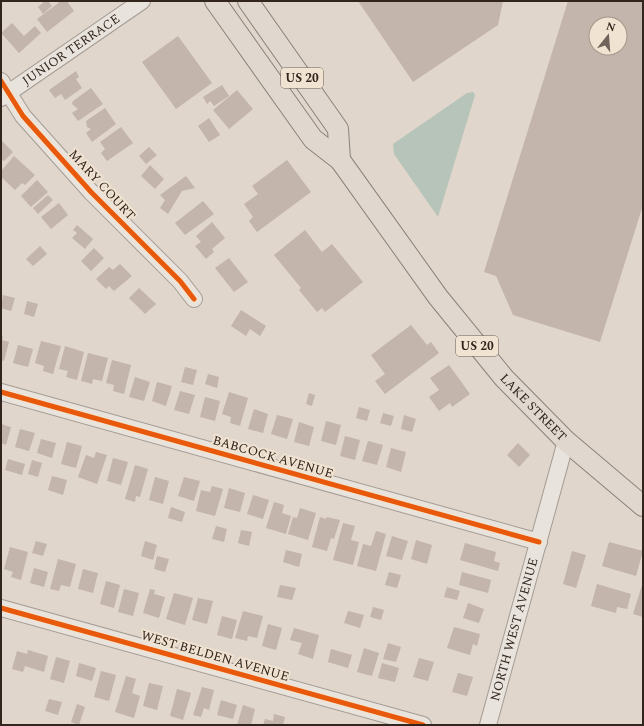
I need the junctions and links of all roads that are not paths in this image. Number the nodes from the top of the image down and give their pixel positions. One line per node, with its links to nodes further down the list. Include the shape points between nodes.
1 (142, 1): 4 (street, JUNIOR TERRACE)
2 (215, 1): 5 (main road, LAKE STREET / US 20, via 313,139)
3 (248, 1): 5 (main road, US 20, via 338,129)
4 (4, 91): 6 (street, MARY COURT, via 92,192 180,281)
5 (340, 160): 8 (main road, LAKE STREET / US 20, via 418,270 472,340 504,378)
6 (194, 299)
7 (1, 392): 10 (street, BABCOCK AVENUE)
8 (566, 441): 9 (main road, LAKE STREET / US 20); 10 (street, NORTH WEST AVENUE)
9 (643, 506)
10 (539, 542): 13 (street, NORTH WEST AVENUE)
11 (1, 608): 12 (street, WEST BELDEN AVENUE)
12 (423, 725)
13 (488, 725)

